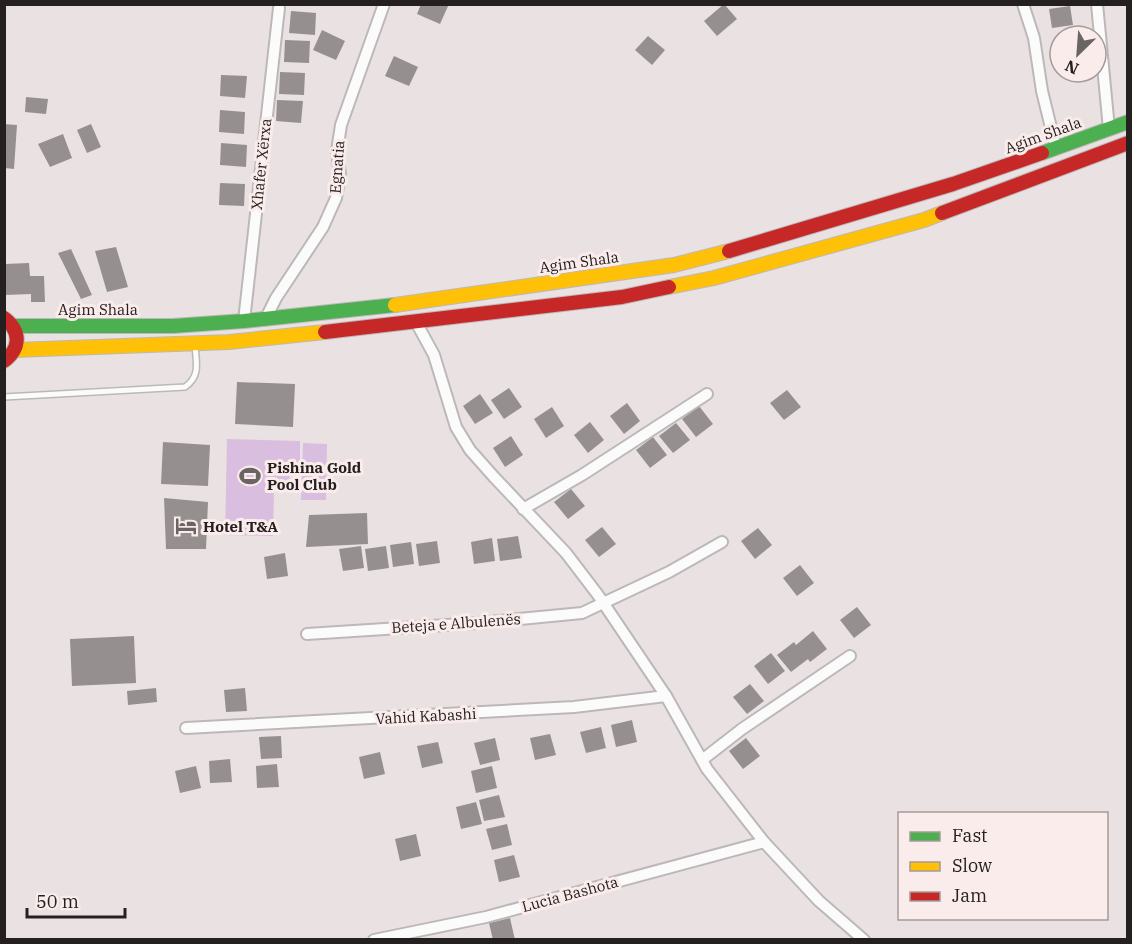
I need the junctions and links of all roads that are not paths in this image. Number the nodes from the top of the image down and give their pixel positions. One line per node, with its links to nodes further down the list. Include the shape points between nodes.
1 (384, 4): 9 (street, Egnatia, via 341,125 336,198 323,227)
2 (1023, 4): 8 (street, via 1034,38)
3 (1097, 4): 6 (street)
4 (279, 8): 10 (street, Xhafer Xërxa)
5 (1128, 122): 6 (main road, Agim Shala)
6 (1109, 129): 8 (main road, Agim Shala)
7 (1128, 143): 12 (main road, via 924,220 714,278 622,297)
8 (1056, 148): 9 (main road, Agim Shala, via 908,198 674,265 401,304)
9 (266, 318): 10 (main road, Agim Shala)
10 (244, 321): 11 (main road, Agim Shala, via 173,326)
11 (9, 322): 14 (main road, Agim Shala, via 18,340)
12 (416, 322): 13 (main road); 18 (street, via 434,355 456,427)
13 (195, 343): 14 (main road); 17 (lane, via 196,372 185,387)
14 (15, 350): 15 (main road)
15 (4, 361)
16 (707, 394): 18 (street)
17 (4, 397)
18 (523, 509): 20 (street, via 566,553)
19 (722, 542): 20 (street, Beteja e Albulenës)
20 (603, 603): 21 (street, Beteja e Albulenës, via 582,613); 23 (street)
21 (307, 634)
22 (850, 656): 25 (street)
23 (666, 696): 24 (street, Vahid Kabashi, via 574,707); 25 (street)
24 (186, 728)
25 (702, 760): 26 (street)
26 (764, 842): 27 (street, Lucia Bashota, via 486,917); 28 (street, via 819,901)
27 (374, 939)
28 (864, 939)

